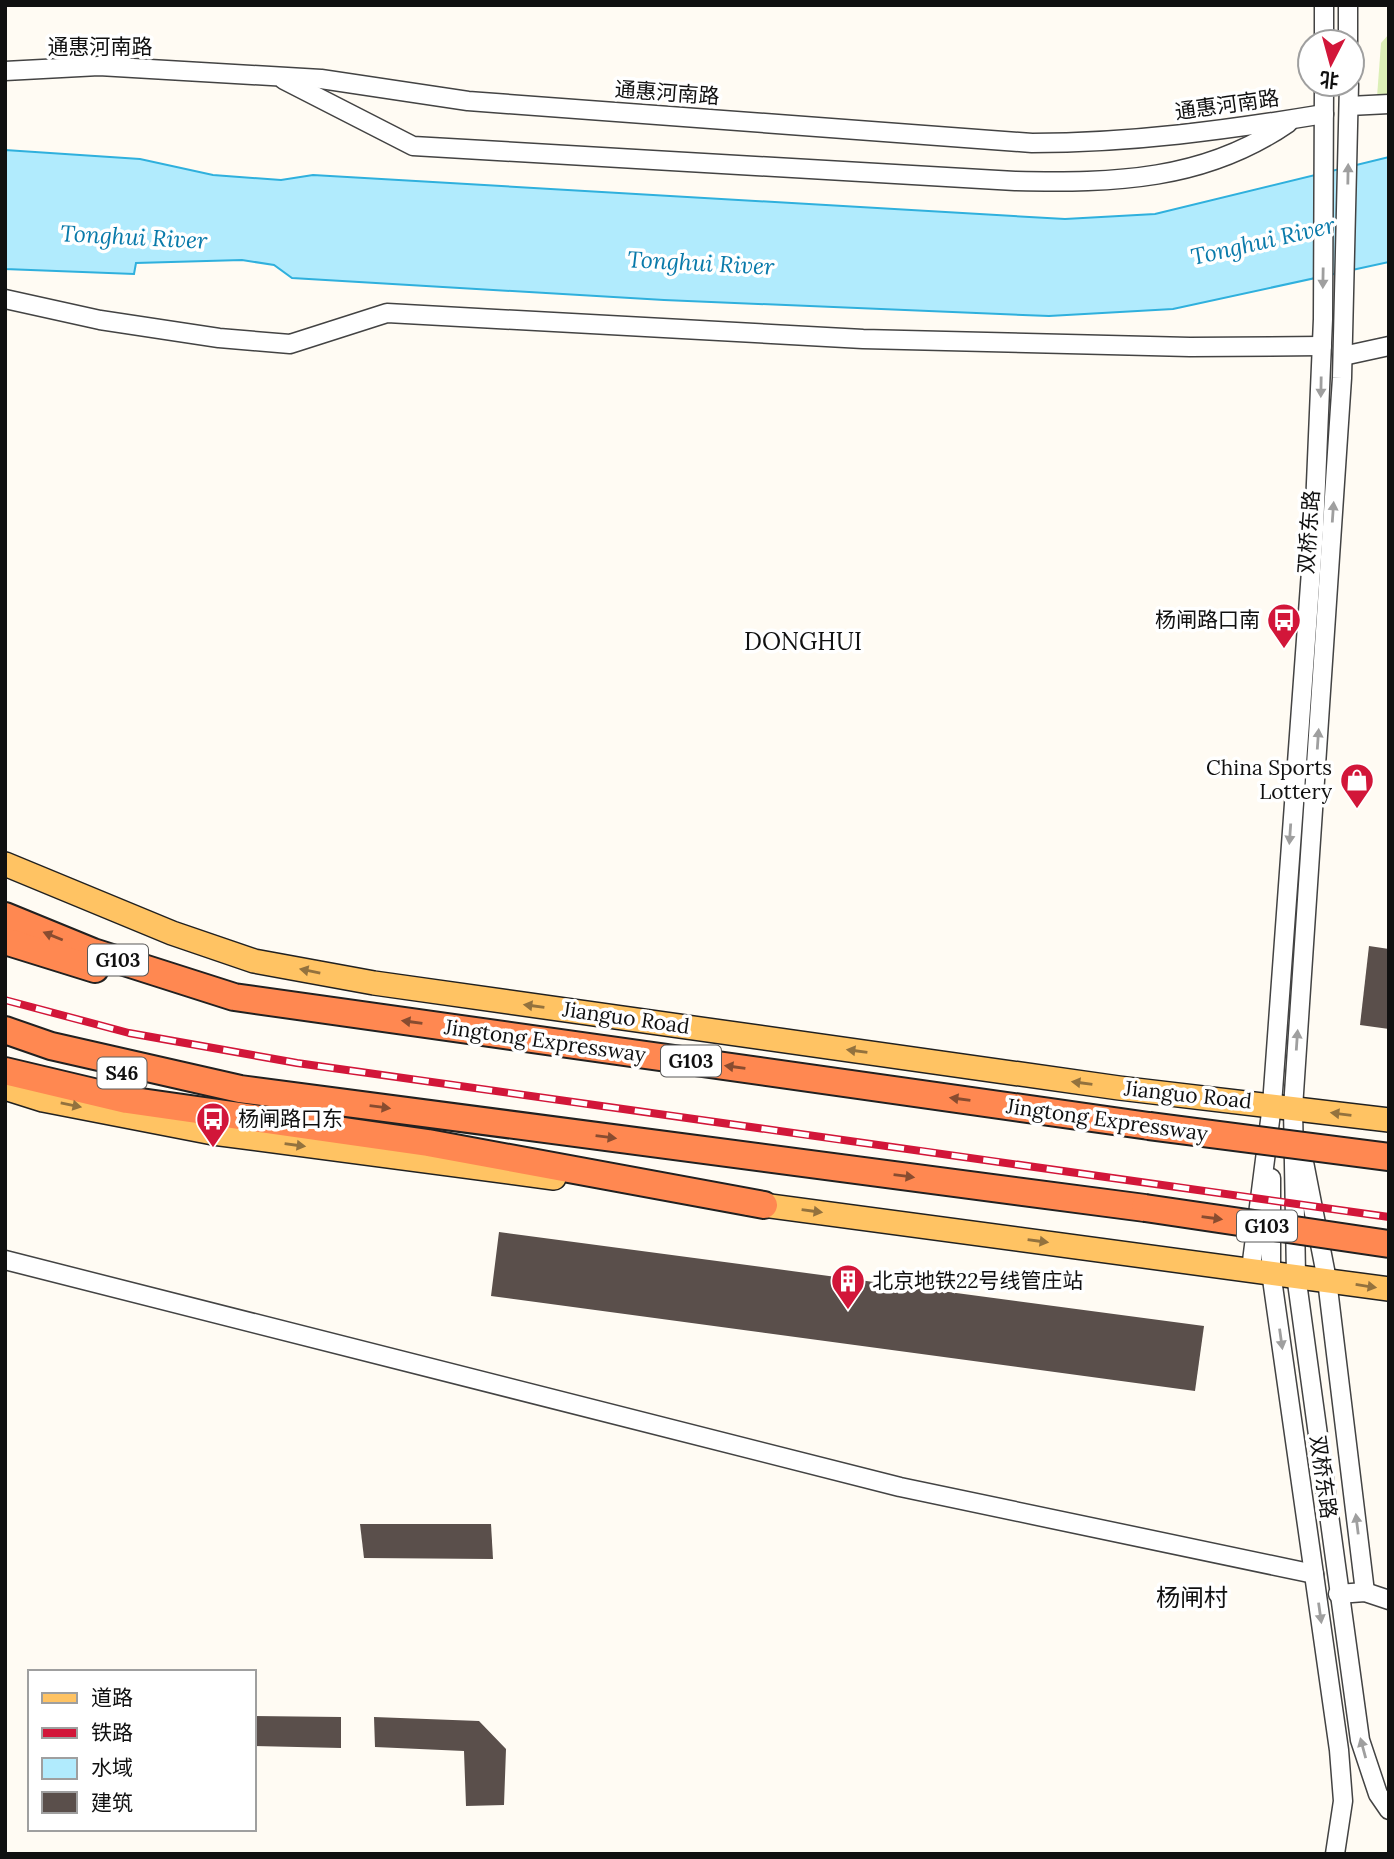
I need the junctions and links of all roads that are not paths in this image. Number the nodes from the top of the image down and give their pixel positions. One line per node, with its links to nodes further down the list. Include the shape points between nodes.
1 (1324, 5): 3 (street)
2 (1348, 5): 4 (street)
3 (1324, 28)
4 (1348, 28)
5 (5, 71): 6 (street, 通惠河南路, via 99,66)
6 (277, 76): 12 (street, 通惠河南路, via 468,101 981,141 1086,143); 12 (street, via 413,146 1015,181 1090,182 1183,171 1256,145)
7 (1324, 98): 11 (street, 双桥东路)
8 (1349, 98): 10 (street, 双桥东路)
9 (1389, 104): 10 (street)
10 (1349, 106): 16 (street, 双桥东路, one-way to 10)
11 (1324, 114): 12 (street, 通惠河南路); 14 (street, 双桥东路, one-way to 14)
12 (1294, 119)
13 (5, 299): 14 (street, via 100,320 290,344 387,313 863,339 1191,348)
14 (1322, 346): 26 (street, 双桥东路, one-way to 26)
15 (1389, 346): 16 (street)
16 (1343, 356): 26 (street, 双桥东路, one-way to 16)
17 (5, 864): 26 (main road, Jianguo Road, one-way to 17, via 1105,1086 374,983 254,961 172,933)
18 (5, 916): 20 (highway, Jingtong Expressway / G103, one-way to 18, via 93,952)
19 (5, 941): 20 (highway, via 98,970)
20 (234, 997): 28 (highway, Jingtong Expressway / G103, one-way to 20, bridge)
21 (5, 1030): 25 (highway, G103, via 51,1046)
22 (5, 1050): 25 (highway, S46, via 61,1065)
23 (5, 1070): 29 (highway, via 127,1100 428,1143)
24 (5, 1088): 29 (main road, one-way to 29, via 43,1100 213,1133)
25 (240, 1089): 30 (highway, G103, one-way to 30, bridge)
26 (1282, 1106): 27 (main road, Jianguo Road, one-way to 26); 32 (street, 双桥东路); 33 (street, 双桥东路); 34 (street, 双桥东路)
27 (1389, 1120)
28 (1389, 1157)
29 (764, 1205): 32 (main road, one-way to 32)
30 (1389, 1244)
31 (5, 1260): 36 (street, via 900,1487)
32 (1261, 1270): 33 (main road); 36 (street, 双桥东路, one-way to 36)
33 (1296, 1275): 34 (main road); 38 (street, 双桥东路)
34 (1326, 1280): 35 (main road, one-way to 35); 37 (street, 双桥东路, one-way to 34)
35 (1389, 1289)
36 (1314, 1574): 41 (street, 双桥东路, one-way to 41, via 1343,1801)
37 (1365, 1592): 38 (street); 39 (street)
38 (1338, 1594): 40 (street, 双桥东路, one-way to 38, via 1378,1794 1360,1740)
39 (1389, 1600)
40 (1389, 1810)
41 (1335, 1854)

